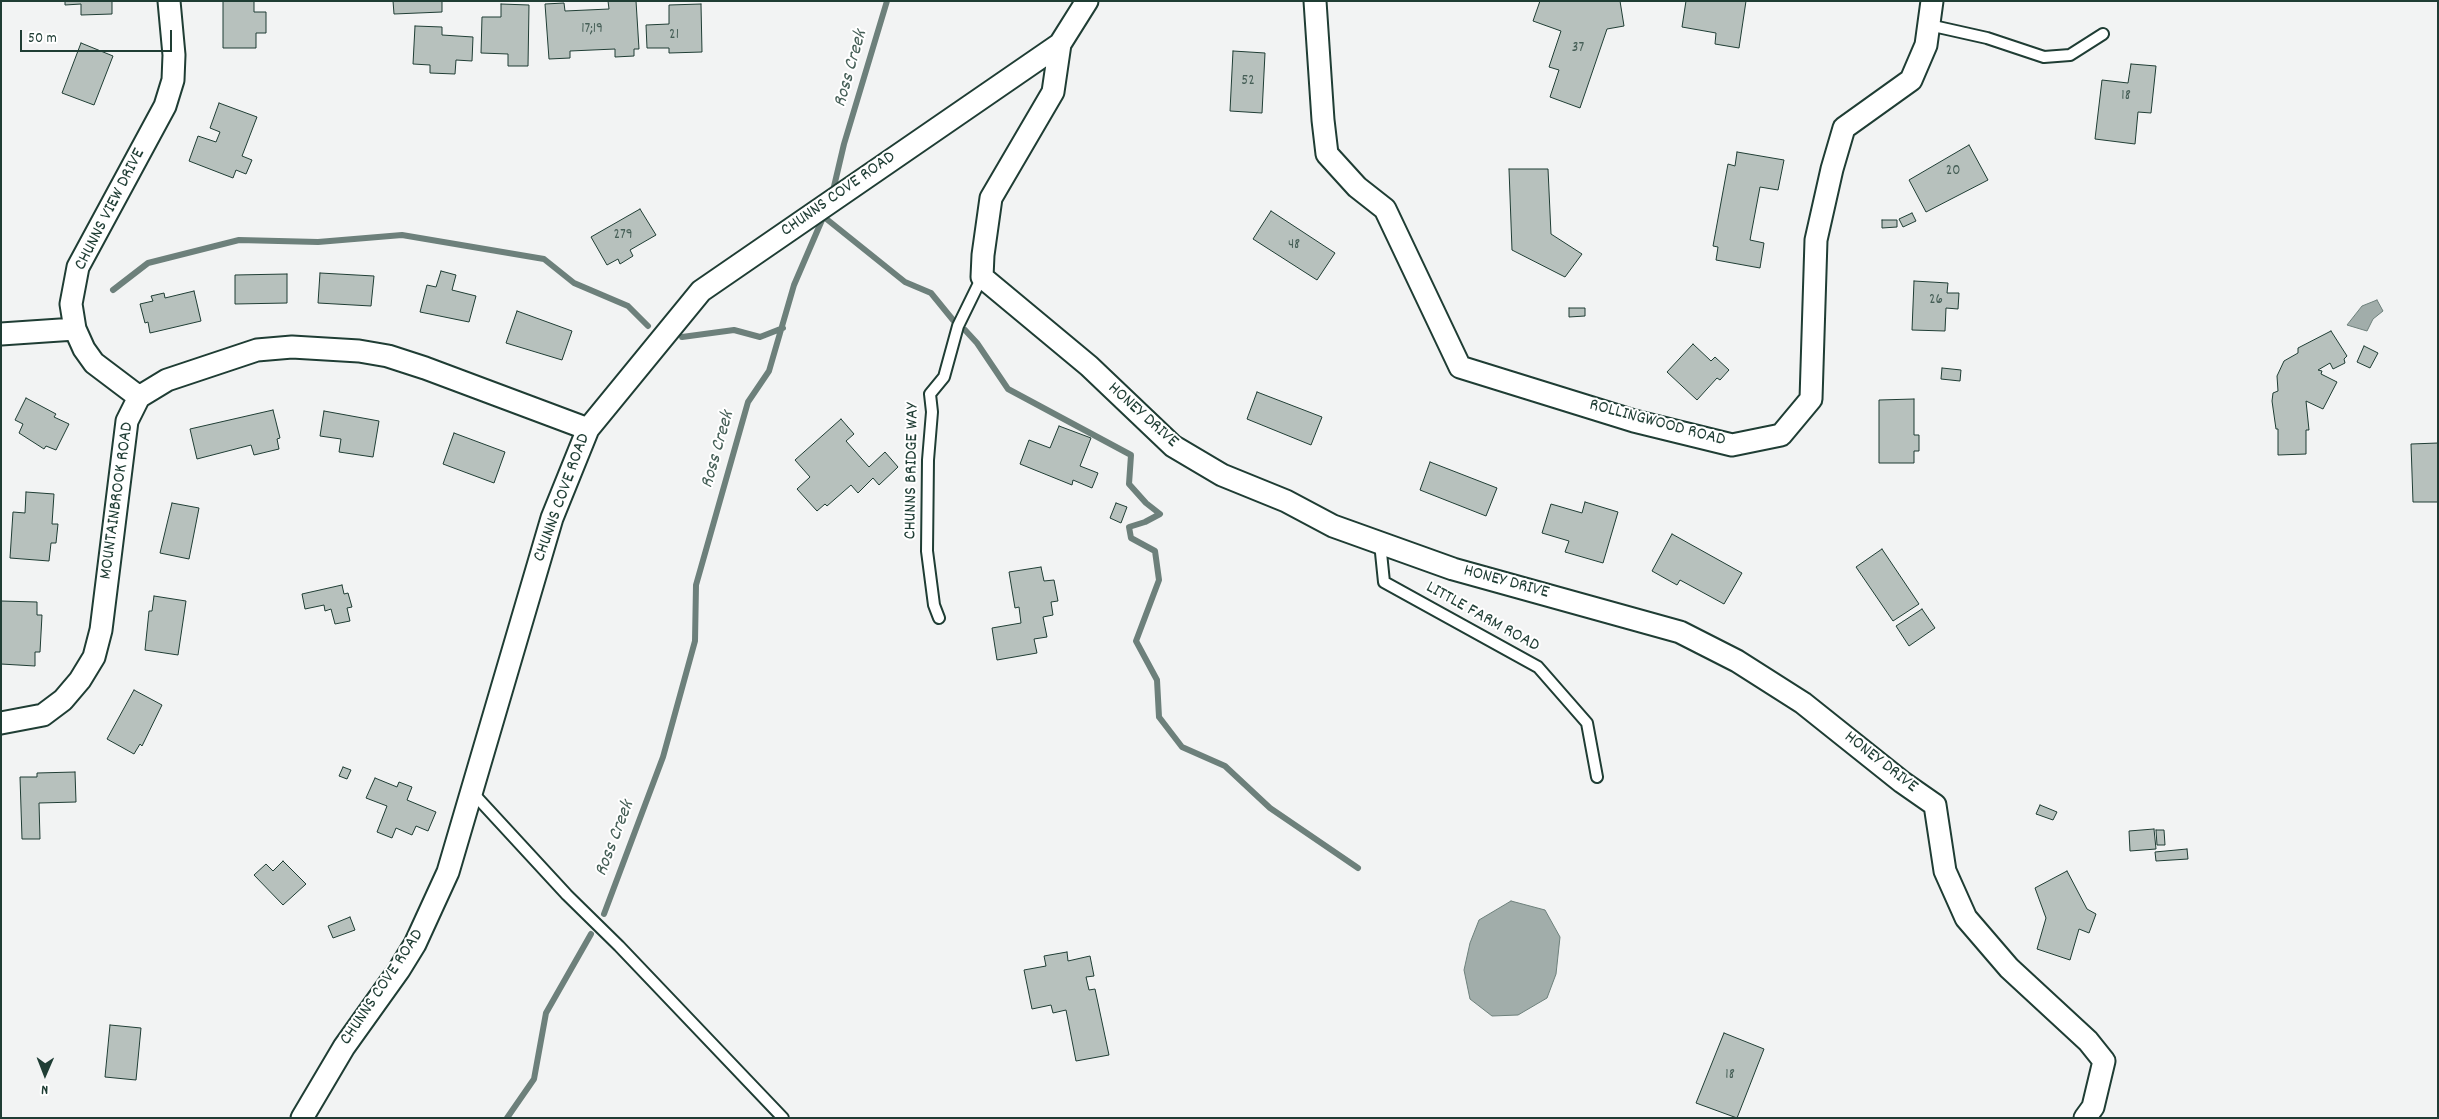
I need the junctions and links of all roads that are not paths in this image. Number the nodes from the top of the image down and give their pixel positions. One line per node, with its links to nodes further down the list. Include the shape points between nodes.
1 (168, 1): 9 (street, CHUNNS VIEW DRIVE, via 174,55 173,80 166,106 78,267 71,304)
2 (1087, 1): 7 (street, CHUNNS COVE ROAD)
3 (1316, 1): 5 (street, ROLLINGWOOD ROAD, via 1327,154 1357,187 1385,209 1460,367 1634,421 1732,445 1780,435 1811,399 1816,240 1844,128 1912,80 1926,45)
4 (1932, 1): 5 (street, ROLLINGWOOD ROAD)
5 (1929, 25): 6 (lane, via 1987,38 2044,57 2070,55)
6 (2104, 34)
7 (1060, 44): 8 (street, via 1053,92 991,198); 12 (street, CHUNNS COVE ROAD, via 701,291)
8 (982, 277): 13 (street, HONEY DRIVE, via 1089,366 1173,446 1222,475 1286,501 1333,526); 14 (lane, CHUNNS BRIDGE WAY, via 958,326 944,378 930,394 927,550 934,605)
9 (74, 329): 10 (street); 11 (street, CHUNNS VIEW DRIVE, via 94,363)
10 (1, 334)
11 (139, 397): 12 (street, via 167,380 256,350 326,348 388,356); 15 (street, MOUNTAINBROOK ROAD, via 127,421 101,630 94,658 63,700 43,715)
12 (588, 429): 17 (street, CHUNNS COVE ROAD, via 552,518)
13 (1380, 543): 16 (lane, LITTLE FARM ROAD, via 1384,582 1538,667 1587,723); 20 (street, HONEY DRIVE, via 1453,569 1680,632 1737,661 1803,703 1935,805 1945,871 1966,918 2009,968 2088,1041 2104,1061 2092,1107)
14 (939, 618)
15 (1, 723)
16 (1597, 777)
17 (472, 792): 18 (street, CHUNNS COVE ROAD, via 448,872 422,930 399,970 344,1047); 19 (lane, via 567,896)
18 (302, 1118)
19 (783, 1118)
20 (2084, 1118)

